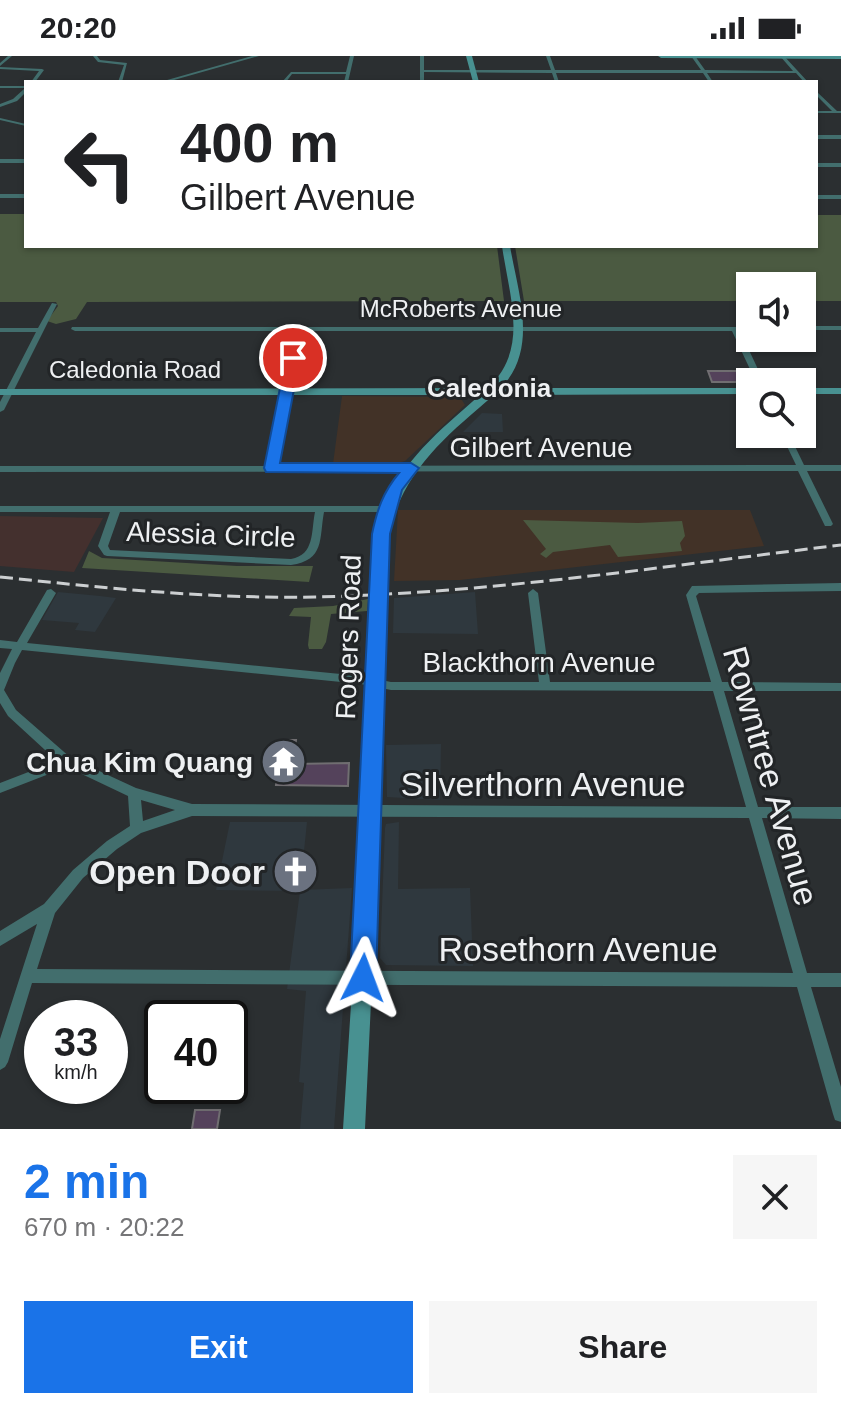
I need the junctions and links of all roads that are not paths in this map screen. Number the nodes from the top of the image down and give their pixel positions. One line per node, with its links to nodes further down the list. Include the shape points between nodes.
1 (10, 56): 13 (street)
2 (95, 56): 21 (street, via 127,65)
3 (257, 56): 22 (street)
4 (352, 56): 19 (street)
5 (422, 56): 14 (street)
6 (469, 56): 15 (street)
7 (548, 56): 16 (street)
8 (661, 56): 9 (street)
9 (693, 56): 10 (street); 17 (street)
10 (768, 56): 11 (street)
11 (782, 56): 12 (street); 18 (street)
12 (841, 57)
13 (0, 67): 20 (street, via 42,70)
14 (422, 71): 15 (street); 25 (street)
15 (472, 71): 16 (street); 26 (street)
16 (553, 71): 17 (street); 27 (street)
17 (705, 72): 18 (street); 28 (street)
18 (797, 72): 29 (street)
19 (348, 73): 23 (street, via 291,73); 24 (street)
20 (34, 80)
21 (121, 80)
22 (169, 80)
23 (286, 80)
24 (346, 80)
25 (422, 80)
26 (475, 80)
27 (556, 80)
28 (710, 80)
29 (804, 80)
30 (0, 87): 31 (street)
31 (24, 88)
32 (24, 90): 34 (street)
33 (818, 94): 35 (street)
34 (0, 106)
35 (838, 112)
36 (0, 119): 37 (street)
37 (24, 125)
38 (818, 137): 39 (street)
39 (841, 137)
40 (0, 161): 41 (street)
41 (24, 161)
42 (818, 165): 43 (street)
43 (841, 165)
44 (0, 196): 45 (street)
45 (24, 196)
46 (818, 197): 47 (street)
47 (841, 197)
48 (506, 248): 54 (street, Rogers Road)
49 (54, 304): 57 (street)
50 (816, 328): 51 (street)
51 (841, 328)
52 (75, 329): 53 (street, McRoberts Avenue)
53 (298, 329): 54 (street, McRoberts Avenue); 63 (street)
54 (517, 329): 55 (street, McRoberts Avenue); 64 (street, Rogers Road, via 514,363)
55 (735, 329): 58 (street)
56 (0, 330): 57 (street)
57 (40, 330): 62 (street)
58 (753, 368)
59 (736, 391): 64 (street, Caledonia Road)
60 (816, 391): 61 (street)
61 (841, 391)
62 (5, 392): 63 (street, Caledonia Road); 65 (street)
63 (288, 392): 64 (street, Caledonia Road); 67 (street)
64 (490, 392): 68 (street, Rogers Road)
65 (0, 410)
66 (792, 448): 69 (street)
67 (272, 468): 68 (street, Gilbert Avenue); 71 (street, Gilbert Avenue)
68 (411, 468): 69 (street, Gilbert Avenue); 75 (street, Rogers Road)
69 (802, 468): 70 (street, Gilbert Avenue); 76 (street)
70 (841, 468)
71 (0, 469)
72 (0, 509): 73 (street)
73 (116, 509): 74 (street); 74 (street, Alessia Circle, via 103,546 107,553 291,562 312,555)
74 (320, 509): 75 (street)
75 (386, 509): 82 (street, Rogers Road)
76 (828, 524)
77 (841, 587): 84 (street, Rowntree Avenue, via 692,591)
78 (51, 593): 81 (street)
79 (533, 593): 83 (street)
80 (0, 644): 81 (street, Blackthorn Avenue)
81 (20, 646): 82 (street, Blackthorn Avenue); 86 (street)
82 (374, 683): 83 (street, Blackthorn Avenue); 91 (street, Rogers Road)
83 (545, 686): 84 (street, Blackthorn Avenue)
84 (716, 687): 85 (street, Blackthorn Avenue); 92 (street, Rowntree Avenue)
85 (841, 687)
86 (0, 690): 87 (street, via 12,713)
87 (67, 762): 88 (street); 89 (street)
88 (0, 788)
89 (134, 793): 90 (street); 94 (street)
90 (192, 810): 91 (street, Silverthorn Avenue); 94 (street, Silverthorn Avenue)
91 (371, 811): 92 (street, Silverthorn Avenue); 98 (street, Rogers Road)
92 (752, 813): 93 (street, Silverthorn Avenue); 100 (street, Rowntree Avenue)
93 (841, 813)
94 (137, 829): 95 (street, Silverthorn Avenue, via 93,860)
95 (49, 909): 96 (street, Silverthorn Avenue); 97 (street)
96 (0, 939)
97 (27, 976): 98 (street, Rosethorn Avenue); 101 (street)
98 (363, 978): 100 (street, Rosethorn Avenue); 103 (street, Rogers Road)
99 (841, 980): 100 (street, Rosethorn Avenue)
100 (800, 981): 102 (street, Rowntree Avenue)
101 (0, 1062)
102 (841, 1114)
103 (354, 1129)

